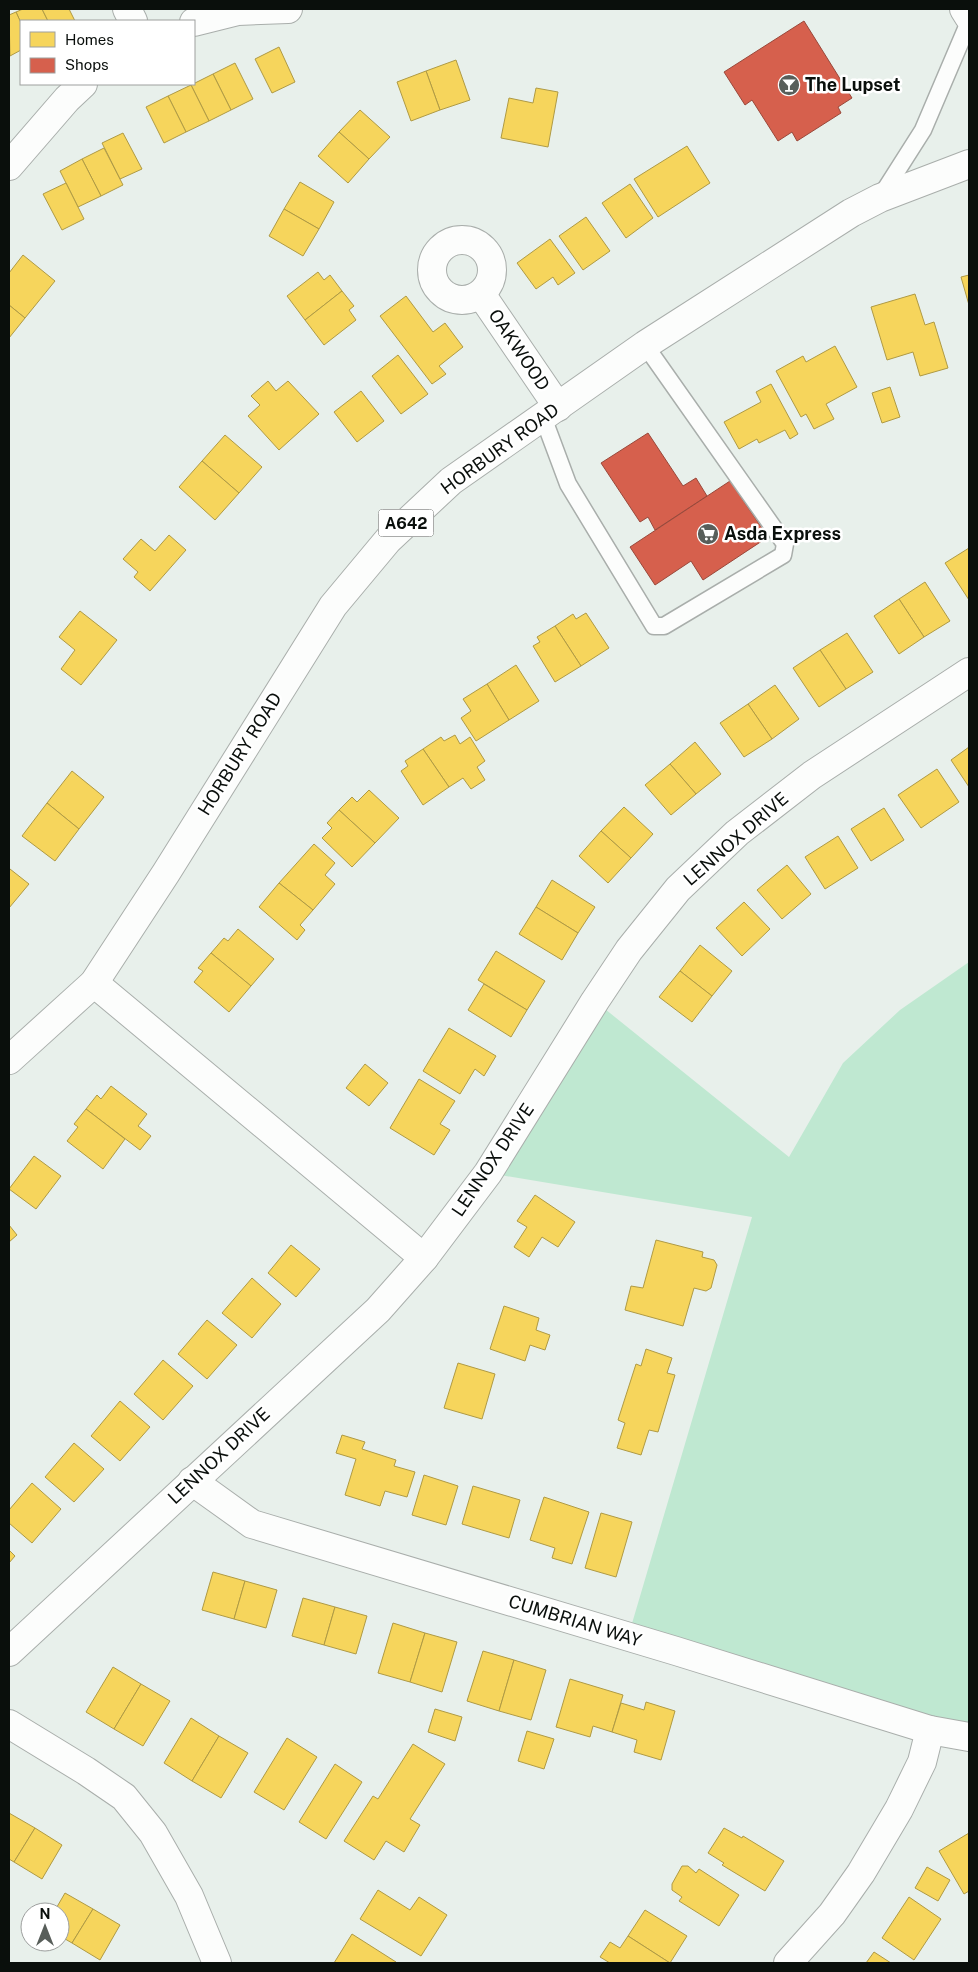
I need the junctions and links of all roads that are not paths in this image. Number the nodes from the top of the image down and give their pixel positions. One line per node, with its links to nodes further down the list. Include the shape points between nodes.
1 (288, 9): 4 (main road, via 238,12)
2 (964, 9): 3 (main road)
3 (969, 17)
4 (195, 22)
5 (969, 22): 9 (lane, via 923,130)
6 (82, 85): 8 (main road)
7 (969, 164): 9 (main road, HORBURY ROAD / A642)
8 (9, 166)
9 (880, 198): 11 (main road, HORBURY ROAD / A642, via 851,213)
10 (480, 294): 12 (main road, OAKWOOD)
11 (645, 344): 12 (main road, HORBURY ROAD / A642); 12 (lane, via 785,544 783,555 664,626 654,626 568,484)
12 (550, 412): 14 (main road, HORBURY ROAD / A642, via 451,481 388,540 333,606)
13 (969, 672): 16 (main road, LENNOX DRIVE, via 812,775 737,833 678,889 629,950 488,1172)
14 (94, 983): 15 (main road, HORBURY ROAD / A642); 16 (main road)
15 (9, 1060)
16 (424, 1258): 17 (main road, LENNOX DRIVE, via 378,1310)
17 (192, 1481): 18 (main road, LENNOX DRIVE); 20 (main road, CUMBRIAN WAY, via 252,1524)
18 (9, 1652)
19 (9, 1724): 22 (main road, via 124,1797 153,1833 184,1888)
20 (930, 1730): 21 (main road, CUMBRIAN WAY); 23 (main road, via 922,1762 861,1872 832,1914)
21 (969, 1737)
22 (217, 1963)
23 (788, 1963)

